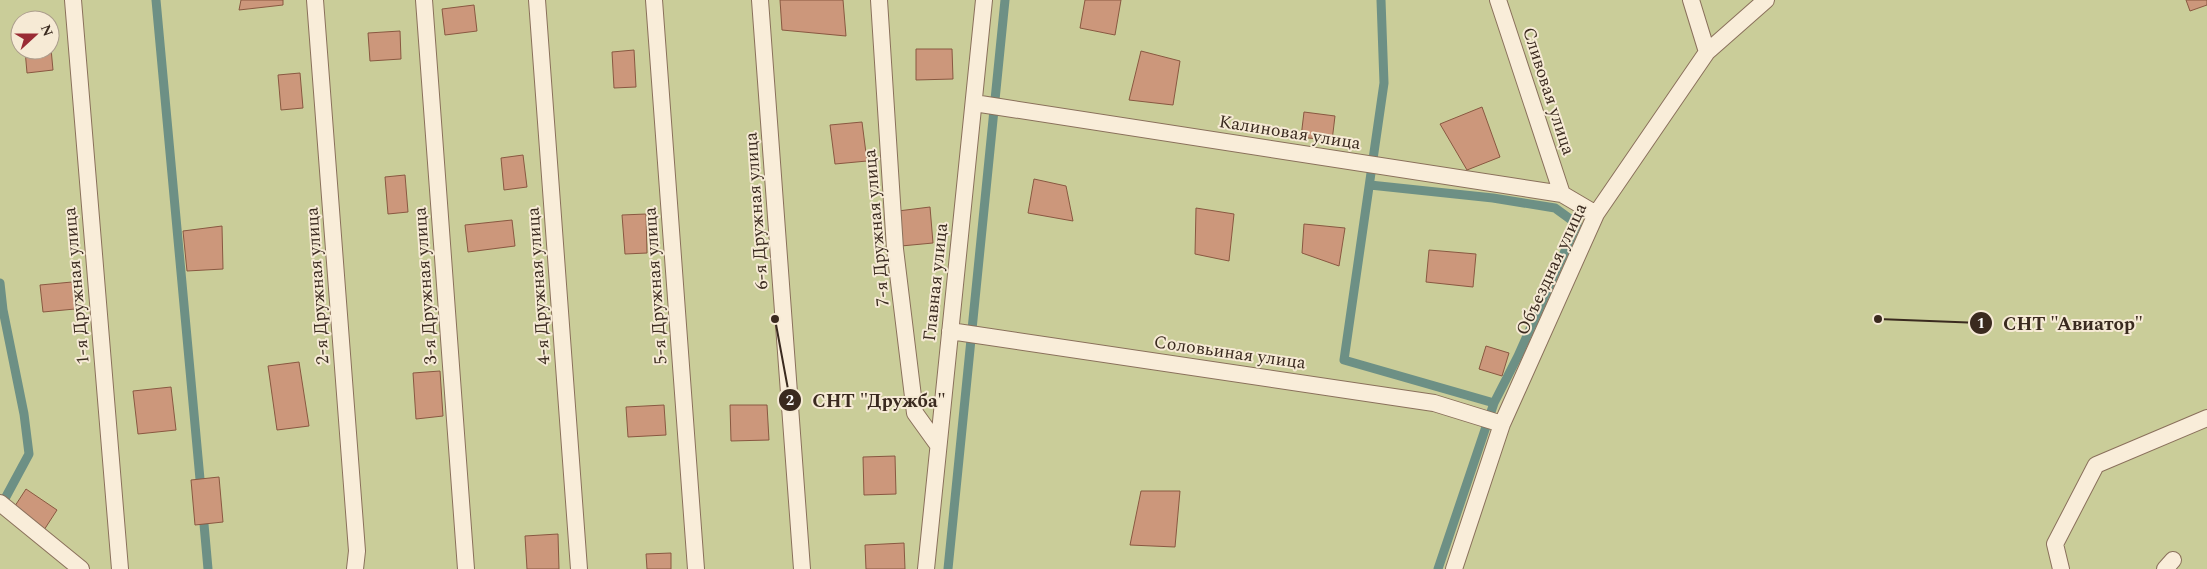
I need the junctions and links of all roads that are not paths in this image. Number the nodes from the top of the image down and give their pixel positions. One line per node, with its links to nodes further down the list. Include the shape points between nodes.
1 (72, 0): 22 (lane, 1-я Дружная улица)
2 (315, 0): 23 (lane, 2-я Дружная улица, via 357,551)
3 (424, 0): 24 (lane, 3-я Дружная улица)
4 (538, 0): 25 (lane, 4-я Дружная улица)
5 (654, 0): 26 (lane, 5-я Дружная улица)
6 (760, 0): 27 (lane, 6-я Дружная улица)
7 (879, 0): 19 (lane, 7-я Дружная улица, via 895,250 915,413)
8 (984, 0): 13 (lane, Главная улица)
9 (1498, 0): 14 (lane, Сливовая улица)
10 (1691, 0): 12 (lane)
11 (1766, 0): 12 (lane, Объездная улица)
12 (1708, 52): 15 (lane, Объездная улица)
13 (974, 103): 14 (lane, Калиновая улица); 16 (lane, Главная улица)
14 (1562, 194): 15 (lane, Калиновая улица)
15 (1596, 214): 18 (lane, Объездная улица)
16 (950, 330): 18 (lane, Соловьиная улица, via 1434,402); 19 (lane, Главная улица)
17 (2207, 418): 30 (lane, via 2096,466 2055,544)
18 (1502, 424): 29 (lane, Объездная улица)
19 (938, 445): 28 (lane, Главная улица)
20 (0, 503): 21 (lane)
21 (81, 569)
22 (120, 569)
23 (355, 569)
24 (466, 569)
25 (579, 569)
26 (696, 569)
27 (802, 569)
28 (926, 569)
29 (1454, 569)
30 (2061, 569)

